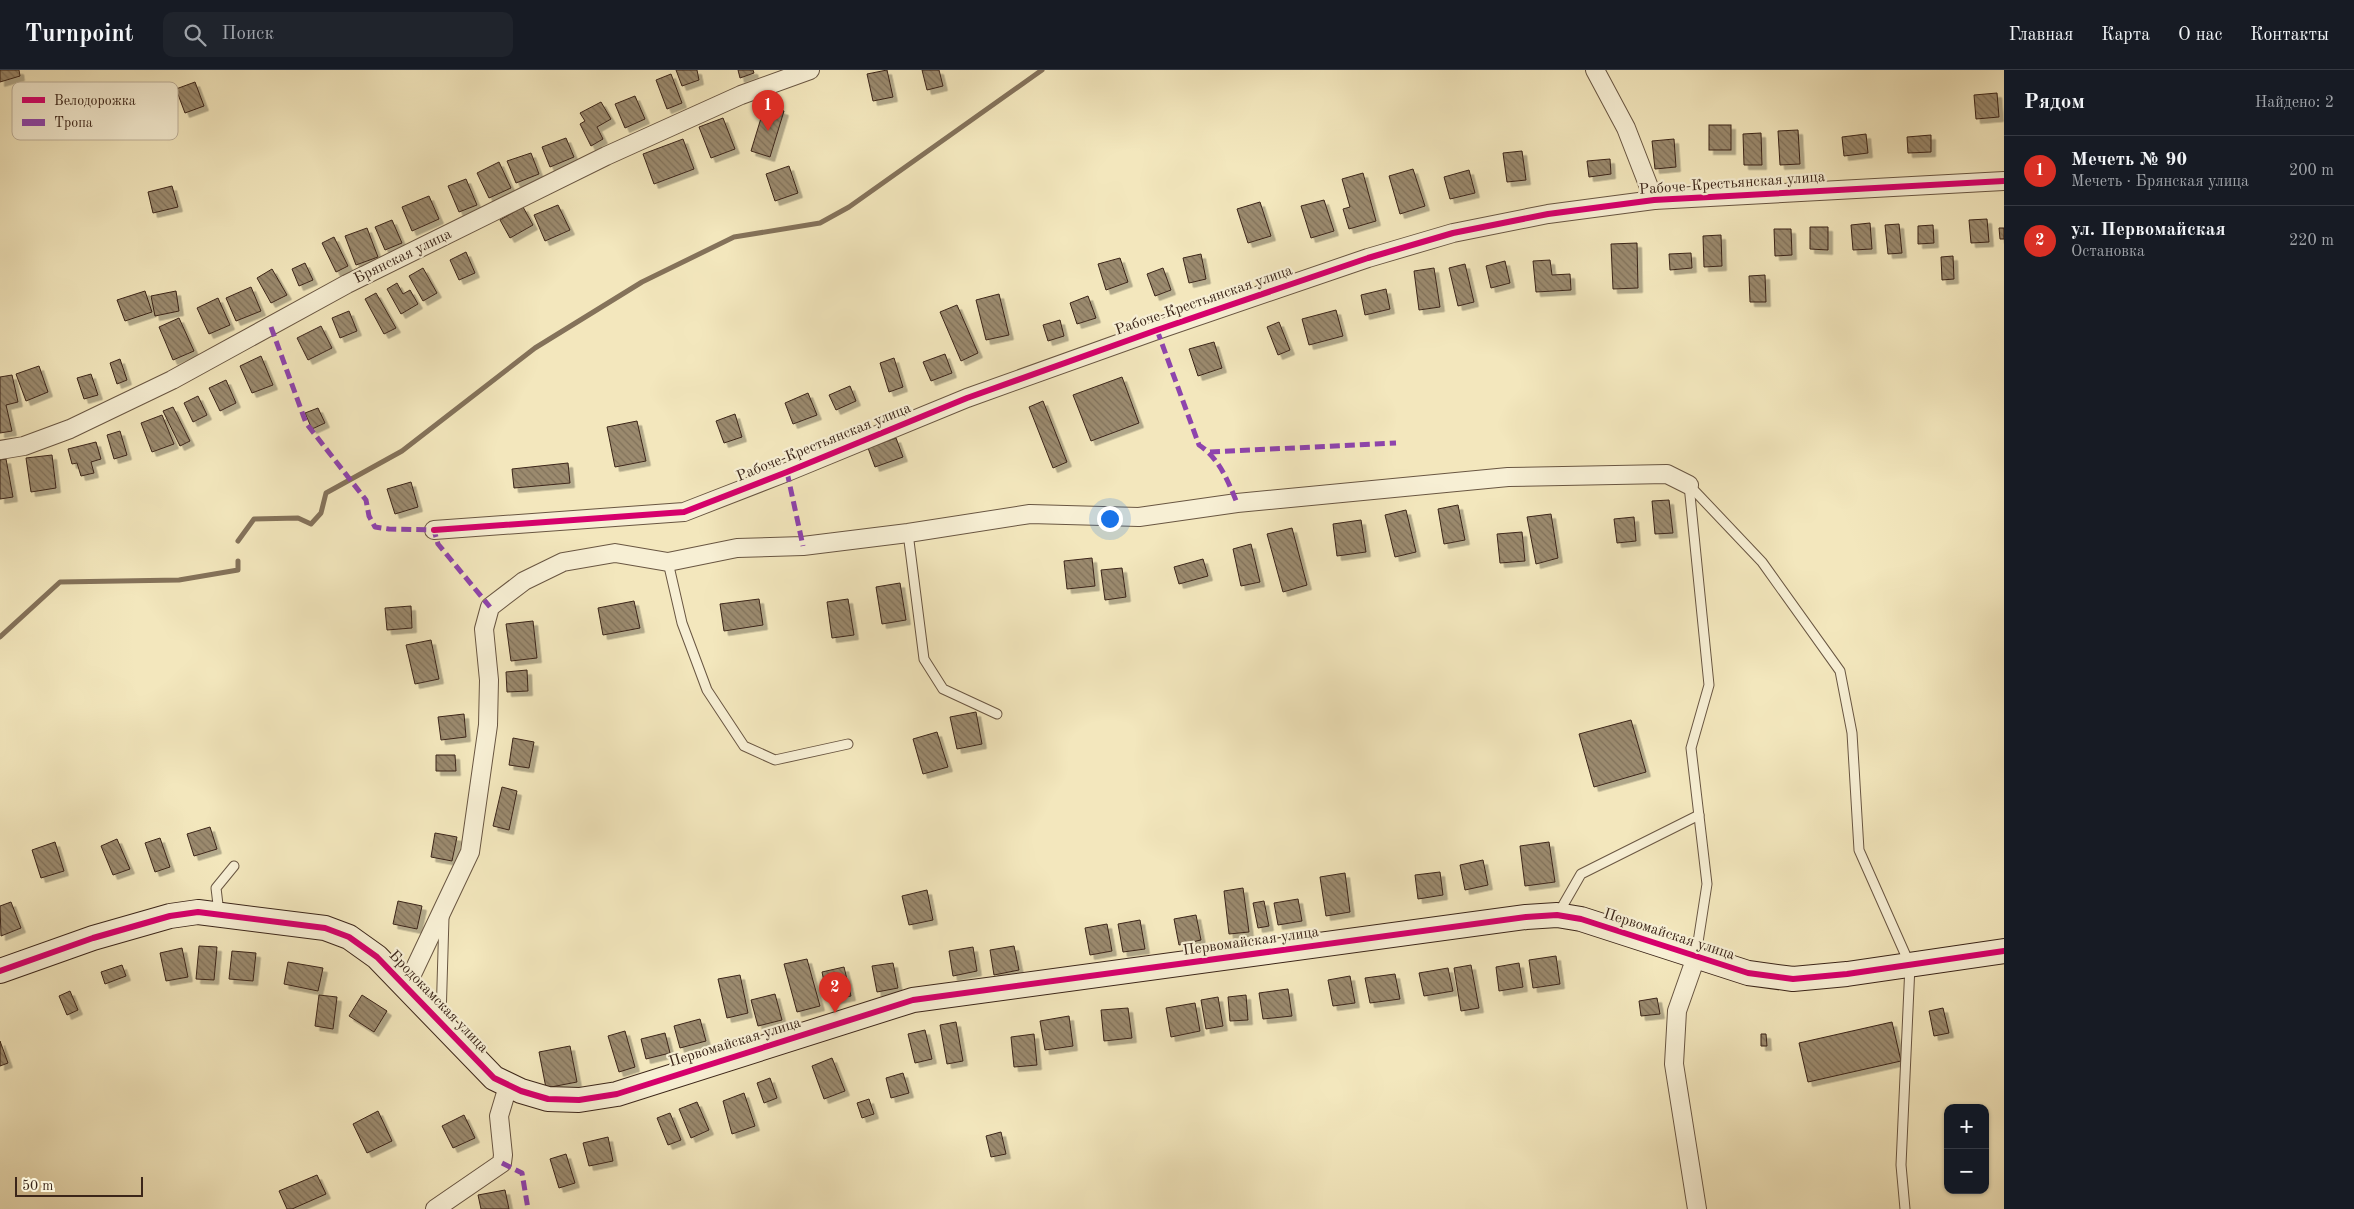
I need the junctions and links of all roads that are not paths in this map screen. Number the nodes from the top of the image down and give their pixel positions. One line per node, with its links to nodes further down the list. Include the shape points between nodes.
1 (810, 70): 5 (street, Брянская улица, via 741,95 606,156 347,284 172,380 70,429 24,446)
2 (1596, 70): 4 (street, via 1626,128)
3 (2004, 181): 4 (street, Рабоче-Крестьянская улица)
4 (1654, 200): 7 (street, Рабоче-Крестьянская улица, via 1548,214 1472,229 1368,258 967,398 684,512)
5 (0, 450)
6 (1689, 485): 8 (street, via 1667,474 1508,477 1237,503 1139,517 1030,514); 12 (lane, via 1709,685 1691,748); 19 (lane, via 1762,562 1840,671 1852,733 1859,850)
7 (434, 530)
8 (908, 533): 9 (street, via 803,546 737,548); 10 (lane, via 924,659 943,689)
9 (668, 562): 11 (lane, via 682,622 707,690 744,746 775,760); 14 (street, via 615,553 563,562 524,581 490,606 484,629 489,680 488,725 470,852)
10 (996, 714)
11 (848, 744)
12 (1699, 815): 16 (lane, via 1581,874); 18 (lane, via 1707,884)
13 (234, 866): 15 (lane, via 216,888)
14 (444, 906): 21 (street); 22 (lane)
15 (219, 915): 20 (street, Бродокамская улица, via 198,912 146,922); 21 (street, Бродокамская улица, via 325,928 350,937 377,957)
16 (1557, 915): 18 (street, Первомайская улица, via 1581,919); 23 (street, Первомайская улица, via 913,1000 617,1094 579,1100 548,1099)
17 (2004, 951): 19 (street, Первомайская улица)
18 (1696, 957): 19 (street, Первомайская улица, via 1748,973 1793,979); 25 (street, via 1677,1011 1674,1064)
19 (1910, 965): 26 (lane, via 1901,1165)
20 (0, 971)
21 (406, 987): 22 (street, Бродокамская улица)
22 (441, 1024): 23 (street, Бродокамская улица, via 494,1078)
23 (508, 1086): 24 (street, via 499,1116 502,1163)
24 (435, 1209)
25 (1697, 1209)
26 (1905, 1209)

